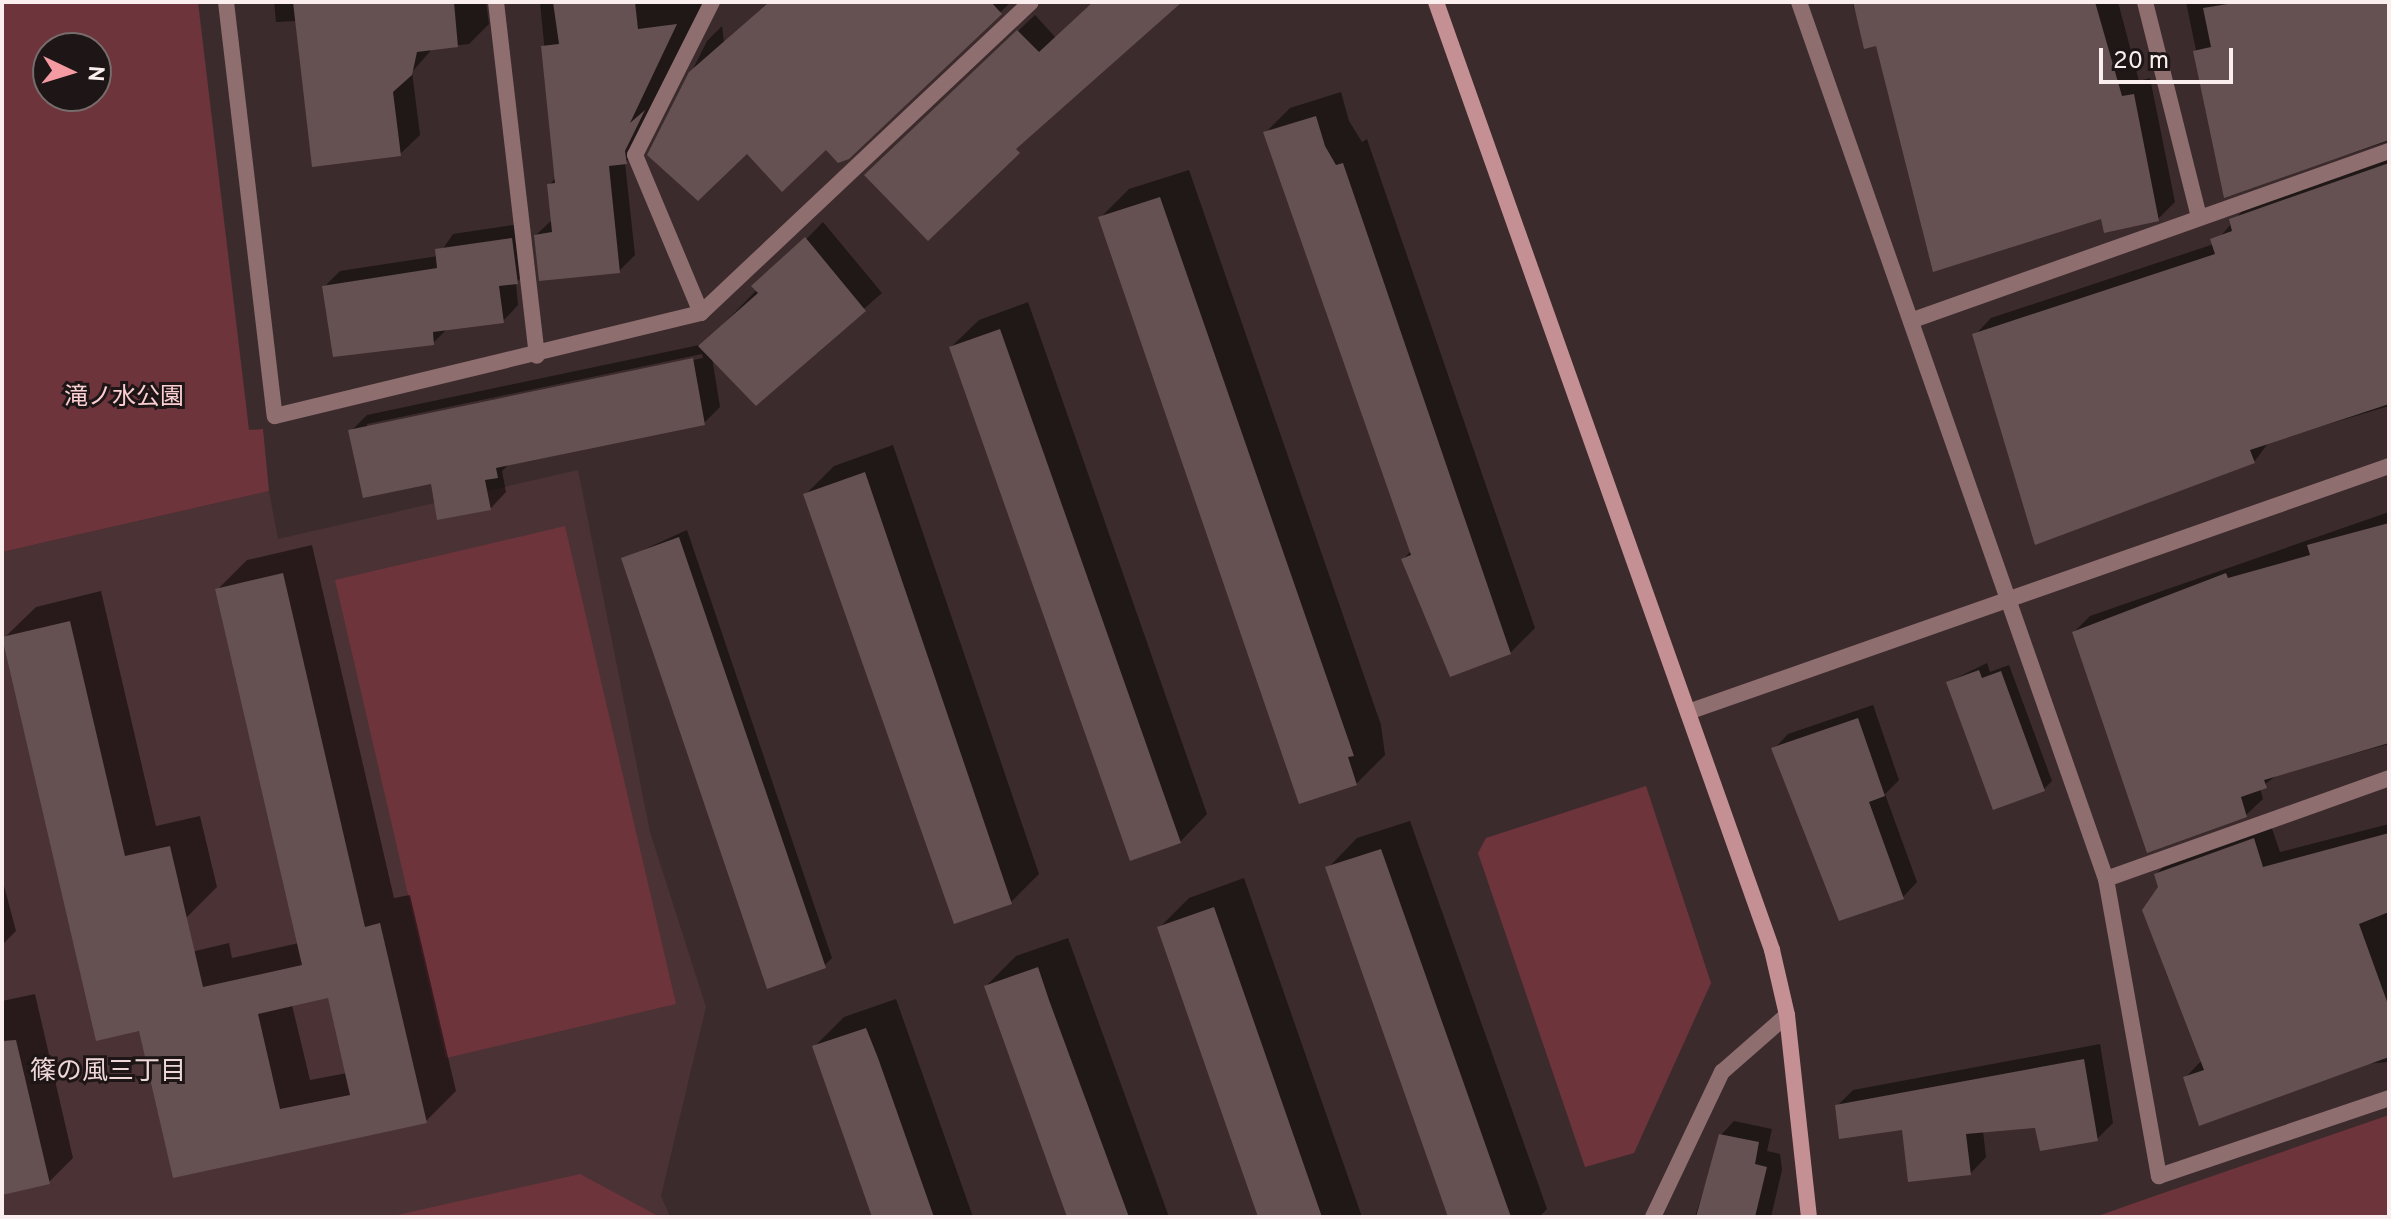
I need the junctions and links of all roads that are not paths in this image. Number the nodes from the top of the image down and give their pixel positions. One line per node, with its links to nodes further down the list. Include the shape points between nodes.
1 (226, 2): 12 (street, via 275,416)
2 (496, 2): 12 (street)
3 (712, 2): 10 (street, via 635,155)
4 (1031, 2): 10 (street)
5 (1436, 2): 15 (street)
6 (1799, 2): 11 (street)
7 (2145, 2): 9 (street)
8 (2389, 151): 9 (street)
9 (2199, 217): 11 (street)
10 (701, 313): 12 (street)
11 (1913, 320): 14 (street)
12 (537, 356)
13 (2389, 466): 14 (street)
14 (2008, 601): 15 (street); 17 (street)
15 (1688, 712): 18 (street, via 1772,950)
16 (2389, 778): 17 (street)
17 (2106, 879): 19 (street, via 2159,1176)
18 (1787, 1015): 20 (street, via 1722,1072); 21 (street)
19 (2389, 1098)
20 (1653, 1217)
21 (1809, 1217)

